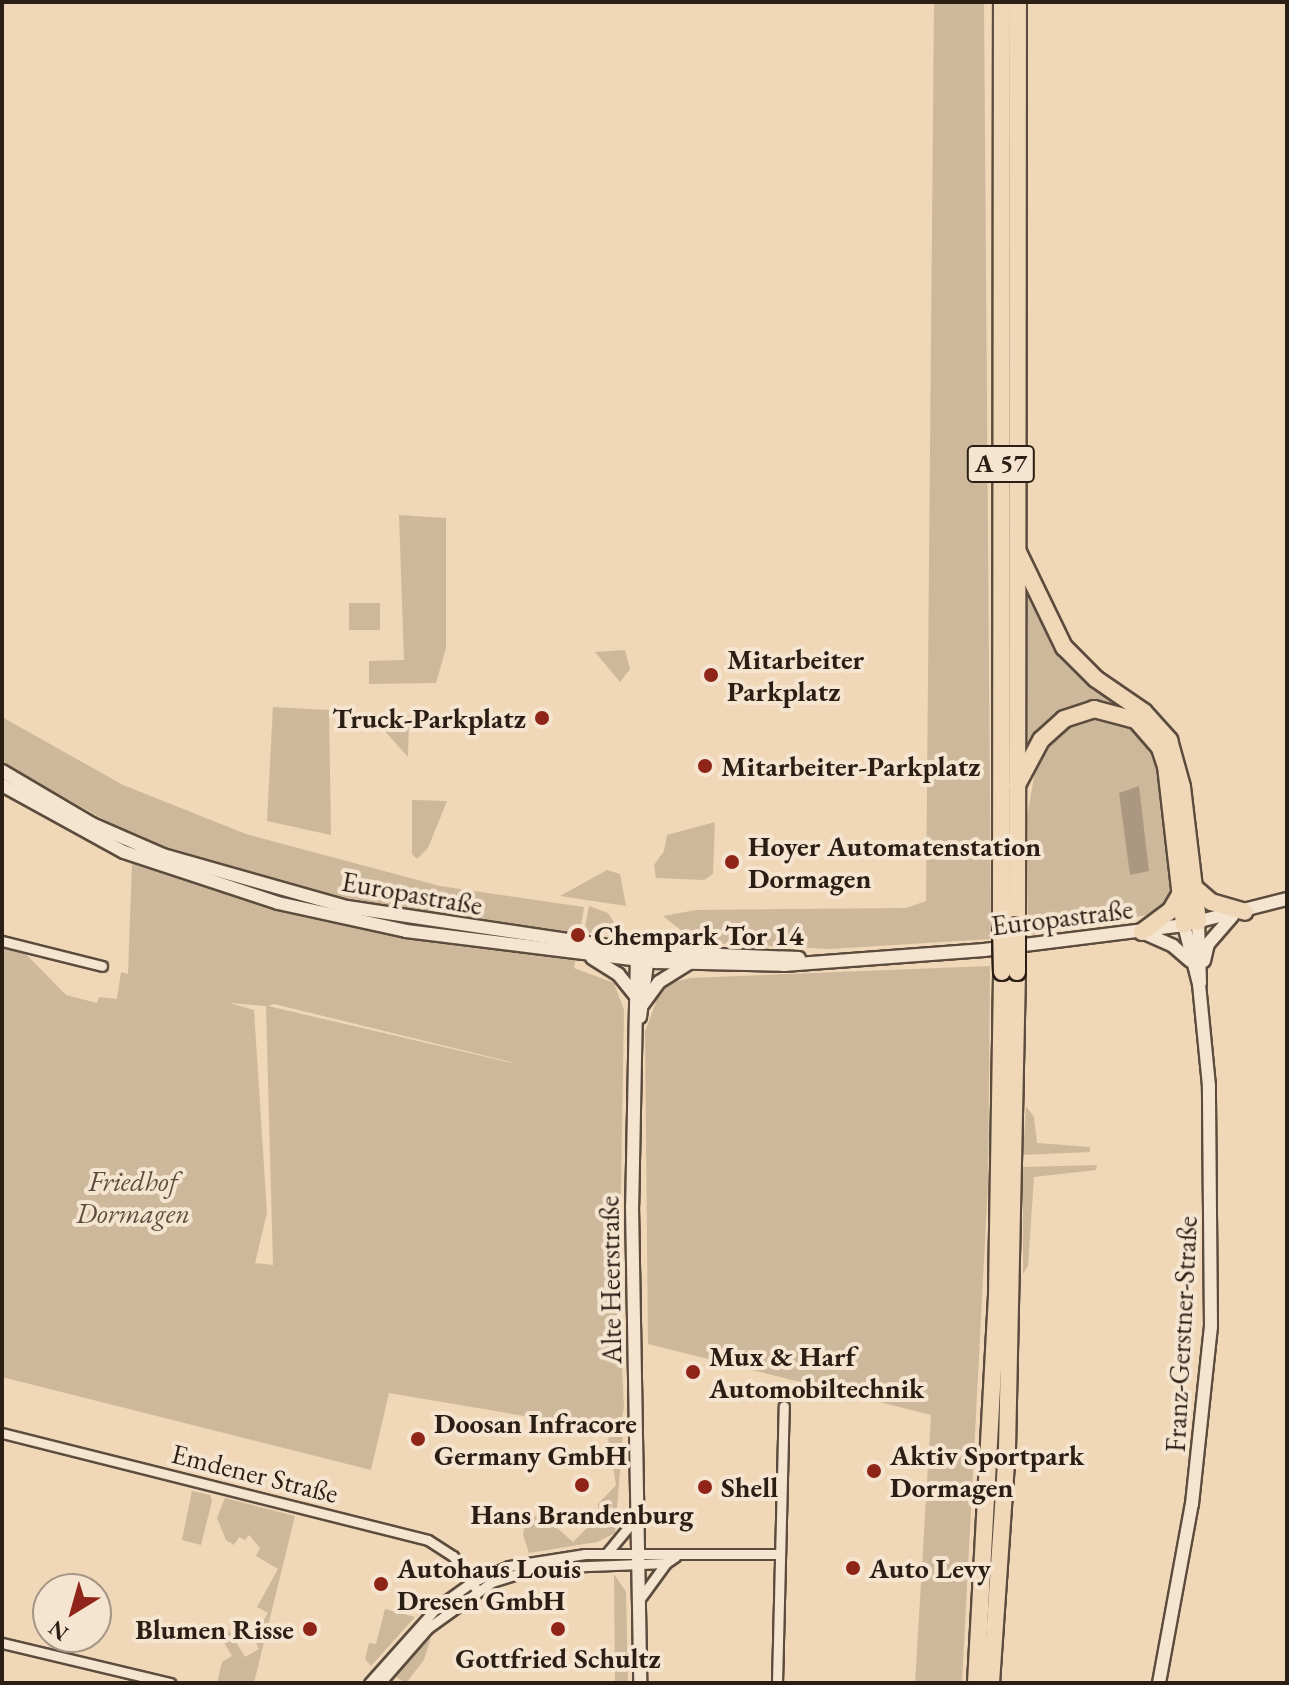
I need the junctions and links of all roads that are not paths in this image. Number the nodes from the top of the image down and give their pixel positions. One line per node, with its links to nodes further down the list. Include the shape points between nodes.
1 (1002, 2): 11 (highway, A 57)
2 (1018, 2): 3 (highway, A 57)
3 (1017, 551): 6 (highway, A 57); 7 (highway, via 1064,647 1096,679 1144,712 1169,740 1178,763)
4 (2, 771): 15 (main road, Europastraße, via 117,836 231,877 409,920)
5 (2, 785): 14 (main road, Europastraße, via 99,840 215,885 406,931)
6 (1017, 785): 7 (highway, via 1041,740 1064,719 1094,709 1136,720 1160,748 1166,766); 11 (highway, A 57)
7 (1189, 889): 9 (highway); 10 (highway); 12 (highway)
8 (1287, 899): 9 (main road, Europastraße)
9 (1239, 913): 10 (main road, Europastraße); 18 (main road)
10 (1191, 924): 12 (main road, Europastraße); 18 (main road, Franz-Gerstner-Straße)
11 (1009, 926): 23 (highway, A 57, bridge)
12 (1142, 932): 16 (main road, Europastraße); 18 (main road)
13 (2, 941): 19 (street)
14 (586, 954): 15 (main road, Europastraße); 20 (main road, via 618,974)
15 (642, 956): 16 (main road, Europastraße); 17 (main road, Europastraße); 20 (main road, Alte Heerstraße); 21 (main road, Alte Heerstraße)
16 (839, 960): 17 (main road, Europastraße)
17 (690, 963): 21 (main road, via 659,982)
18 (1197, 963): 41 (main road, Franz-Gerstner-Straße, via 1212,1153 1211,1327 1202,1427)
19 (102, 966)
20 (634, 994): 22 (main road, Alte Heerstraße)
21 (641, 1007): 22 (main road, Alte Heerstraße)
22 (636, 1040): 26 (main road, Alte Heerstraße)
23 (1006, 1183): 39 (highway, A 57); 40 (highway, A 57, via 1007,1449)
24 (784, 1406): 28 (street)
25 (2, 1433): 31 (street, Emdener Straße, via 428,1540 453,1556)
26 (635, 1519): 27 (street); 29 (main road, Alte Heerstraße)
27 (606, 1554): 29 (street); 31 (street, via 536,1559)
28 (778, 1554): 30 (street); 38 (street)
29 (637, 1558): 30 (street); 31 (street, via 537,1568); 32 (main road, Alte Heerstraße)
30 (670, 1560): 32 (street)
31 (474, 1586): 35 (street, via 422,1621); 36 (street)
32 (639, 1600): 37 (main road, Alte Heerstraße)
33 (2, 1643): 34 (street)
34 (170, 1683)
35 (369, 1683)
36 (380, 1683)
37 (640, 1683)
38 (777, 1683)
39 (976, 1683)
40 (991, 1683)
41 (1159, 1683)

